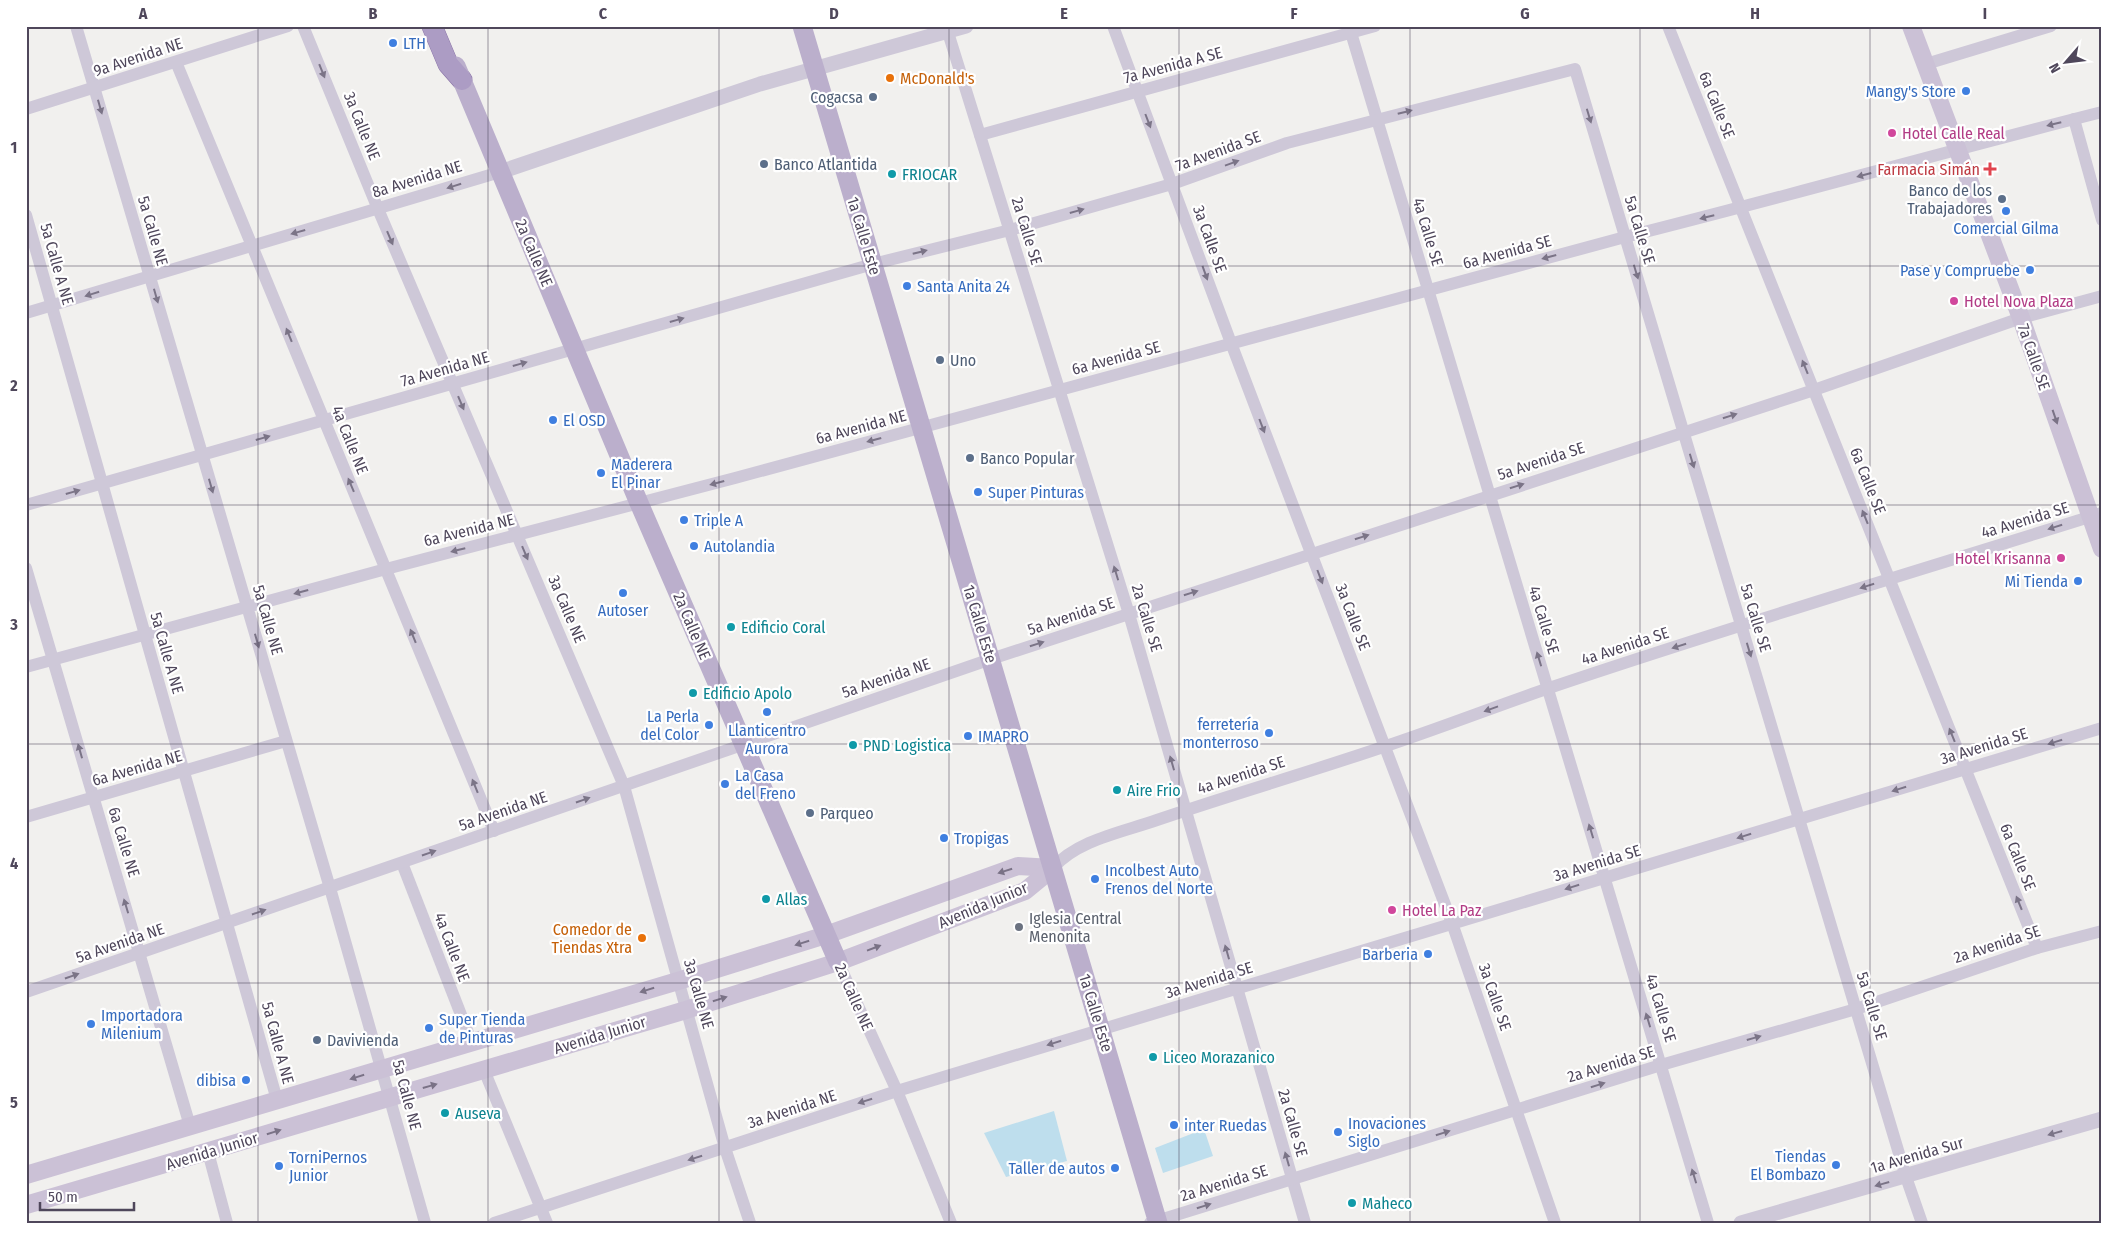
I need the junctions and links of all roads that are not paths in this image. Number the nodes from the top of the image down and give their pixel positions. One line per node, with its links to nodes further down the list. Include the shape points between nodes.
1 (76, 26): 22 (street, 5a Calle NE)
2 (288, 26): 17 (street, 9a Avenida NE)
3 (303, 26): 33 (street, 3a Calle NE, one-way to 33)
4 (432, 26): 21 (highway, via 448,64)
5 (439, 26): 16 (main road, 2a Calle NE)
6 (447, 26): 21 (highway, via 460,58)
7 (802, 26): 19 (main road, 1a Calle Este)
8 (966, 26): 14 (street, 8a Avenida NE)
9 (1113, 26): 23 (street, 3a Calle SE)
10 (1375, 26): 15 (street, 7a Avenida A SE)
11 (1668, 26): 32 (street, 6a Calle SE)
12 (1912, 26): 18 (main road, 7a Calle SE)
13 (2051, 26): 18 (street)
14 (947, 28): 19 (street, 8a Avenida NE); 28 (street, 2a Calle SE)
15 (1350, 29): 23 (street, 7a Avenida A SE); 26 (street, 4a Calle SE)
16 (448, 48): 21 (main road, 2a Calle NE)
17 (176, 62): 22 (street, 9a Avenida NE); 38 (street, 4a Calle NE)
18 (1926, 64): 29 (main road, 7a Calle SE)
19 (814, 68): 30 (street, 8a Avenida NE); 39 (main road, 1a Calle Este)
20 (1575, 69): 26 (street, 7a Avenida SE, one-way to 20); 37 (street, 5a Calle SE, one-way to 37)
21 (462, 80): 30 (main road, 2a Calle NE)
22 (94, 88): 24 (street, 9a Avenida NE); 40 (street, 5a Calle NE, one-way to 40)
23 (1137, 92): 28 (street, 7a Avenida A SE); 31 (street, 3a Calle SE, one-way to 31)
24 (26, 109)
25 (2102, 112): 27 (street, 6a Avenida SE)
26 (1377, 119): 31 (street, 7a Avenida SE, one-way to 26, via 1287,143); 41 (street, 4a Calle SE)
27 (2074, 119): 29 (street, 6a Avenida SE, one-way to 29); 34 (street)
28 (980, 135): 36 (street, 2a Calle SE)
29 (1958, 148): 32 (street, 6a Avenida SE, one-way to 32); 45 (main road, 7a Calle SE)
30 (500, 172): 33 (street, 8a Avenida NE, one-way to 33); 47 (main road, 2a Calle NE)
31 (1172, 184): 36 (street, 7a Avenida SE, one-way to 31); 46 (street, 3a Calle SE, one-way to 46)
32 (1742, 208): 37 (street, 6a Avenida SE, one-way to 37); 50 (street, 6a Calle SE, one-way to 32)
33 (378, 209): 38 (street, 8a Avenida NE, one-way to 38); 48 (street, 3a Calle NE, one-way to 48)
34 (2101, 211)
35 (26, 215): 43 (street, 5a Calle A NE)
36 (1010, 230): 39 (street, 7a Avenida SE, one-way to 36); 49 (street, 2a Calle SE)
37 (1625, 237): 41 (street, 6a Avenida SE, one-way to 41); 53 (street, 5a Calle SE, one-way to 53)
38 (252, 246): 40 (street, 8a Avenida NE); 51 (street, 4a Calle NE, one-way to 38)
39 (873, 264): 47 (street, 7a Avenida NE, one-way to 39); 52 (main road, 1a Calle Este)
40 (150, 276): 43 (street, 8a Avenida NE, one-way to 43); 54 (street, 5a Calle NE, one-way to 54)
41 (1428, 290): 46 (street, 6a Avenida SE); 56 (street, 4a Calle SE)
42 (2102, 296): 45 (street, 5a Avenida SE)
43 (52, 305): 44 (street, 8a Avenida NE); 55 (street, 5a Calle A NE)
44 (26, 313)
45 (2021, 318): 50 (street, 5a Avenida SE); 59 (main road, 7a Calle SE, one-way to 59)
46 (1231, 344): 49 (street, 6a Avenida SE); 62 (street, 3a Calle SE, one-way to 62)
47 (575, 349): 48 (street, 7a Avenida NE, one-way to 47); 57 (main road, 2a Calle NE)
48 (453, 384): 51 (street, 7a Avenida NE); 60 (street, 3a Calle NE, one-way to 60)
49 (1059, 390): 52 (street, 6a Avenida SE); 67 (street, 2a Calle SE, one-way to 49)
50 (1814, 390): 53 (street, 5a Avenida SE, one-way to 50); 65 (street, 6a Calle SE, one-way to 50)
51 (324, 420): 54 (street, 7a Avenida NE, one-way to 51); 64 (street, 4a Calle NE, one-way to 51)
52 (921, 427): 57 (street, 6a Avenida NE, one-way to 57); 71 (main road, 1a Calle Este)
53 (1683, 431): 56 (street, 5a Avenida SE, one-way to 53); 68 (street, 5a Calle SE, one-way to 68)
54 (202, 455): 55 (street, 7a Avenida NE); 66 (street, 5a Calle NE, one-way to 66)
55 (102, 483): 58 (street, 7a Avenida NE, one-way to 55); 69 (street, 5a Calle A NE)
56 (1490, 495): 62 (street, 5a Avenida SE, one-way to 56); 73 (street, 4a Calle SE, one-way to 56)
57 (639, 503): 60 (street, 6a Avenida NE); 76 (main road, 2a Calle NE)
58 (26, 505)
59 (2096, 514): 61 (main road, 7a Calle SE); 65 (street, 4a Avenida SE, one-way to 65)
60 (517, 535): 64 (street, 6a Avenida NE, one-way to 64); 80 (street, 3a Calle NE, one-way to 80)
61 (2102, 549)
62 (1311, 554): 67 (street, 5a Avenida SE, one-way to 62); 77 (street, 3a Calle SE, one-way to 77)
63 (26, 568): 70 (street, 6a Calle NE)
64 (386, 569): 66 (street, 6a Avenida NE, one-way to 66); 85 (street, 4a Calle NE, one-way to 64)
65 (1890, 579): 68 (street, 4a Avenida SE, one-way to 68); 78 (street, 6a Calle SE, one-way to 65)
66 (247, 607): 69 (street, 6a Avenida NE); 75 (street, 5a Calle NE, one-way to 75)
67 (1129, 614): 71 (street, 5a Avenida SE, one-way to 67); 82 (street, 2a Calle SE, one-way to 67)
68 (1741, 626): 73 (street, 4a Avenida SE, one-way to 73); 84 (street, 5a Calle SE, one-way to 84)
69 (145, 634): 70 (street, 6a Avenida NE); 79 (street, 5a Calle A NE)
70 (53, 660): 72 (street, 6a Avenida NE); 81 (street, 6a Calle NE, one-way to 70)
71 (990, 660): 76 (street, 5a Avenida NE); 87 (main road, 1a Calle Este)
72 (26, 667)
73 (1548, 688): 77 (street, 4a Avenida SE, one-way to 77); 88 (street, 4a Calle SE, one-way to 73)
74 (2102, 728): 78 (street, 3a Avenida SE, one-way to 78)
75 (286, 741): 79 (street, 6a Avenida NE); 89 (street, 5a Calle NE)
76 (743, 745): 80 (street, 5a Avenida NE); 93 (main road, 2a Calle NE)
77 (1386, 746): 82 (street, 4a Avenida SE); 91 (street, 3a Calle SE)
78 (1965, 769): 84 (street, 3a Avenida SE, one-way to 84); 94 (street, 6a Calle SE, one-way to 78)
79 (184, 771): 81 (street, 6a Avenida NE); 90 (street, 5a Calle A NE)
80 (624, 786): 85 (street, 5a Avenida NE, one-way to 80); 97 (street, 3a Calle NE)
81 (94, 798): 83 (street, 6a Avenida NE); 95 (street, 6a Calle NE, one-way to 81)
82 (1186, 810): 87 (street, 4a Avenida SE, via 1082,847 1061,859); 98 (street, 2a Calle SE, one-way to 82)
83 (26, 817)
84 (1799, 819): 88 (street, 3a Avenida SE, one-way to 88); 100 (street, 5a Calle SE)
85 (494, 831): 86 (street, 5a Avenida NE, one-way to 85)
86 (402, 863): 89 (street, 5a Avenida NE); 103 (street, 4a Calle NE)
87 (1053, 868): 93 (main road, Avenida Junior, one-way to 93, via 1018,866); 96 (main road, Avenida Junior, one-way to 87, via 1025,891); 102 (main road, 1a Calle Este)
88 (1604, 878): 91 (street, 3a Avenida SE, one-way to 91); 104 (street, 4a Calle SE, one-way to 88)
89 (330, 888): 90 (street, 5a Avenida NE, one-way to 89); 105 (street, 5a Calle NE)
90 (228, 923): 95 (street, 5a Avenida NE); 109 (street, 5a Calle A NE)
91 (1452, 923): 98 (street, 3a Avenida SE); 110 (street, 3a Calle SE)
92 (2102, 931): 94 (street, 2a Avenida SE)
93 (826, 935): 96 (main road, 2a Calle NE); 97 (main road, Avenida Junior, one-way to 97)
94 (2037, 948): 100 (street, 2a Avenida SE)
95 (140, 953): 99 (street, 5a Avenida NE, one-way to 95); 112 (street, 6a Calle NE)
96 (838, 962): 101 (main road, Avenida Junior, one-way to 96); 107 (street, 2a Calle NE)
97 (678, 981): 101 (street, 3a Calle NE); 103 (main road, Avenida Junior, one-way to 103)
98 (1238, 988): 102 (street, 3a Avenida SE); 117 (street, 2a Calle SE, one-way to 98)
99 (26, 992)
100 (1856, 1009): 104 (street, 2a Avenida SE, one-way to 100); 116 (street, 5a Calle SE)
101 (686, 1010): 106 (main road, Avenida Junior); 113 (street, 3a Calle NE)
102 (1101, 1029): 107 (street, 3a Avenida NE, one-way to 107); 120 (main road, 1a Calle Este)
103 (472, 1042): 105 (main road, Avenida Junior)
104 (1661, 1065): 110 (street, 2a Avenida SE, one-way to 104); 129 (street, 4a Calle SE, one-way to 104)
105 (383, 1069): 108 (street, 5a Calle NE); 109 (main road, Avenida Junior, one-way to 109)
106 (484, 1070): 108 (main road, Avenida Junior, one-way to 106); 119 (street)
107 (897, 1091): 113 (street, 3a Avenida NE, one-way to 113); 126 (street, 2a Calle NE)
108 (390, 1098): 114 (main road, Avenida Junior, one-way to 108); 122 (street, 5a Calle NE)
109 (277, 1100): 112 (main road, Avenida Junior)
110 (1516, 1110): 117 (street, 2a Avenida SE, one-way to 110); 128 (street, 3a Calle SE)
111 (2100, 1124): 116 (street, 1a Avenida Sur, one-way to 116)
112 (190, 1126): 115 (main road, Avenida Junior)
113 (725, 1148): 119 (street, 3a Avenida NE, one-way to 119); 125 (street, 3a Calle NE)
114 (208, 1152): 118 (main road, Avenida Junior); 121 (street)
115 (26, 1175)
116 (1906, 1177): 130 (street, 1a Avenida Sur, one-way to 130); 131 (street, 5a Calle SE)
117 (1293, 1179): 120 (street, 2a Avenida SE, one-way to 117); 127 (street, 2a Calle SE)
118 (26, 1206)
119 (541, 1208): 123 (street, 3a Avenida NE); 124 (street)
120 (1156, 1222)
121 (227, 1223)
122 (425, 1223)
123 (494, 1223)
124 (547, 1223)
125 (750, 1223)
126 (951, 1223)
127 (1305, 1223)
128 (1555, 1223)
129 (1708, 1223)
130 (1741, 1223)
131 (1922, 1223)

